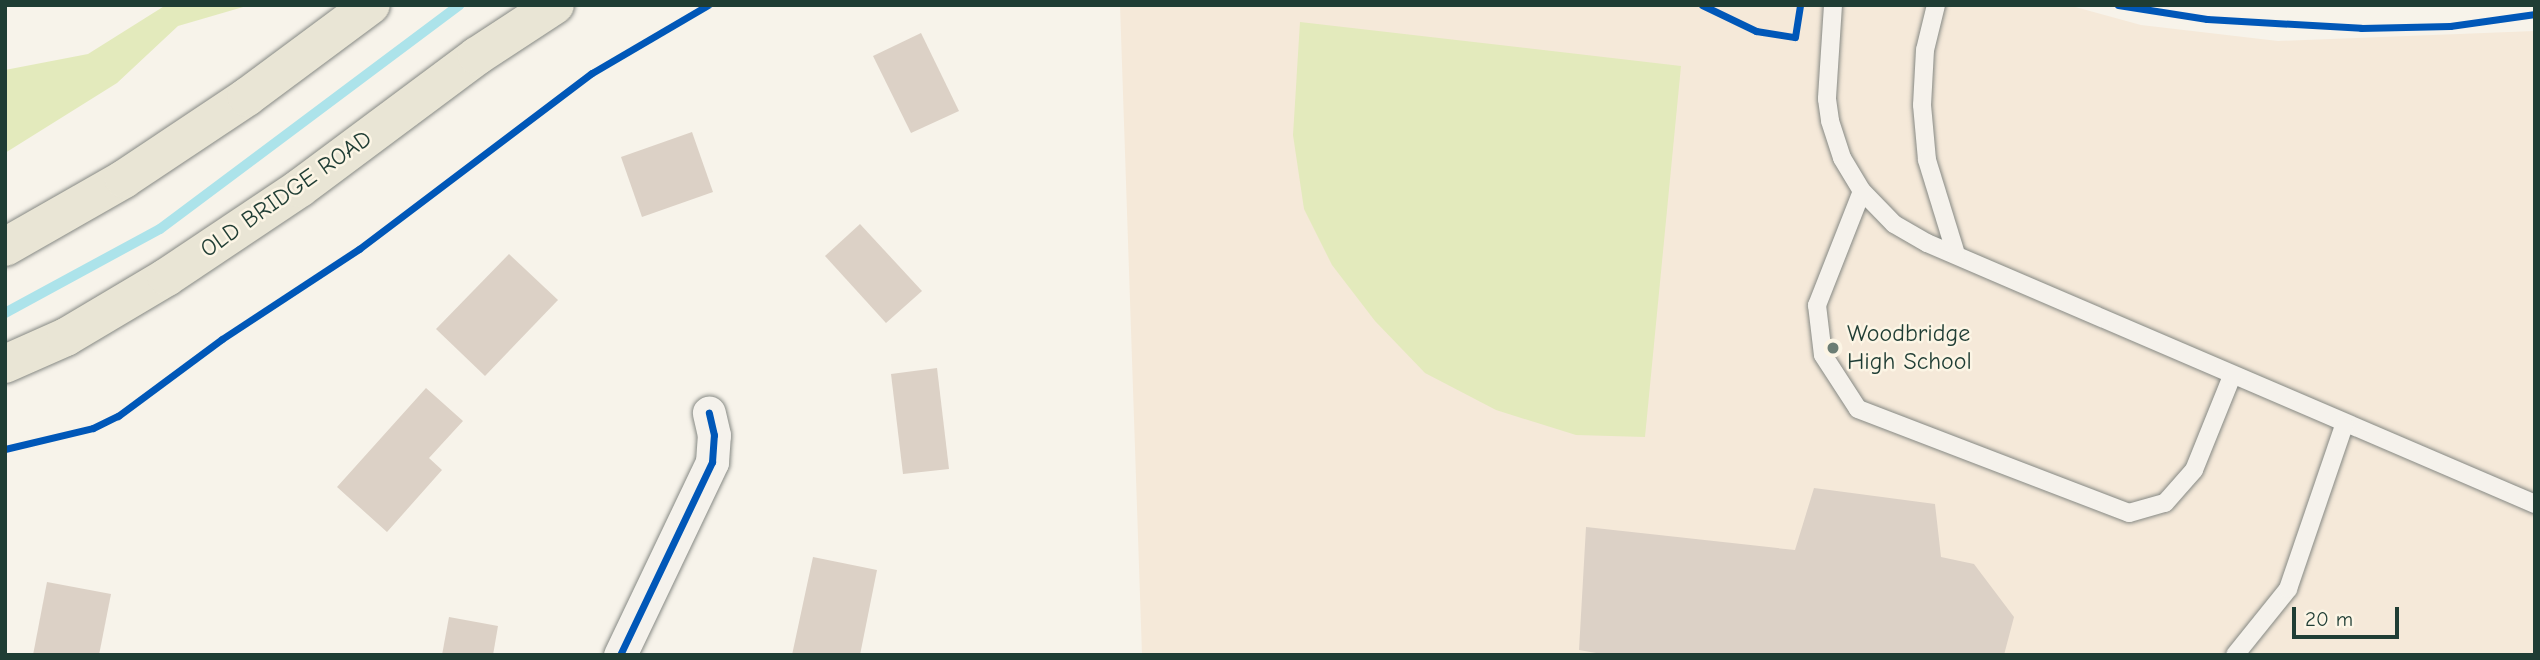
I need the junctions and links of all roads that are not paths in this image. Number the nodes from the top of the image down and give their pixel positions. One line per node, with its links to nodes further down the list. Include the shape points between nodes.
1 (370, 5): 6 (main road, via 225,112 124,179)
2 (555, 5): 8 (main road, OLD BRIDGE ROAD, via 167,277 66,337)
3 (1833, 5): 5 (lane, via 1826,99 1842,158)
4 (1936, 5): 7 (lane, via 1925,50 1922,106 1927,160)
5 (1862, 191): 7 (lane, via 1894,224); 9 (lane, via 1817,305 1823,355 1858,409 2129,513 2165,503 2193,470)
6 (5, 247)
7 (1956, 254): 9 (lane)
8 (5, 364)
9 (2232, 376): 11 (lane)
10 (709, 412): 13 (street, via 714,435 712,462)
11 (2344, 425): 12 (lane); 14 (lane, via 2288,589)
12 (2535, 504)
13 (620, 655)
14 (2235, 655)

